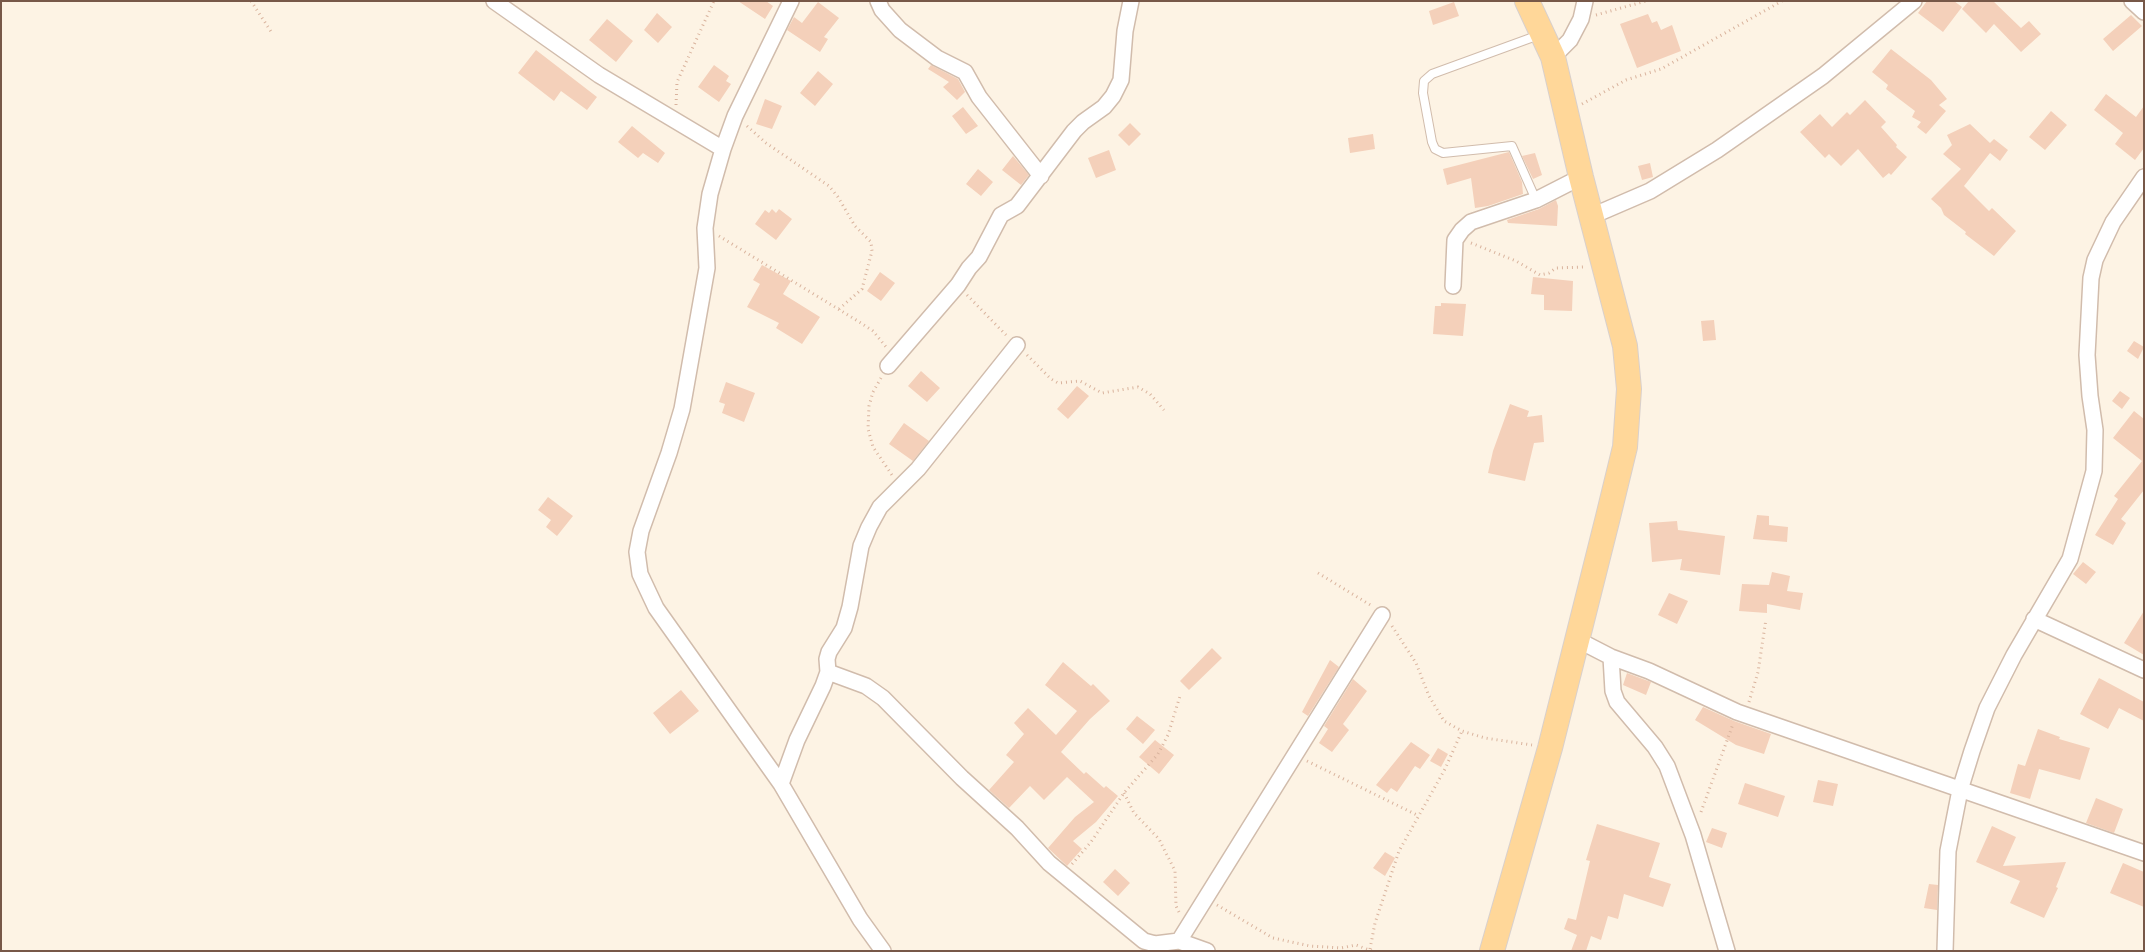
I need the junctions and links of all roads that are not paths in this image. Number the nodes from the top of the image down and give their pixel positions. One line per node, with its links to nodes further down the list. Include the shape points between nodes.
1 (494, 1): 12 (street, via 599,75)
2 (791, 1): 12 (street)
3 (878, 1): 13 (street, via 900,30 937,58 965,72 979,97)
4 (1131, 1): 13 (street, via 1118,88 1104,107 1074,131)
5 (1527, 1): 10 (main road)
6 (1585, 1): 11 (street, via 1570,40)
7 (1914, 1): 17 (street, via 1823,76 1717,150 1650,191)
8 (2132, 1): 9 (street)
9 (2144, 12)
10 (1541, 34): 11 (main road); 16 (lane, via 1432,74 1424,81 1422,93 1435,149 1443,153 1512,146)
11 (1553, 57): 14 (main road)
12 (723, 149): 27 (street, via 710,194 705,228 707,268 682,409 637,552 640,574 656,608)
13 (1041, 176): 20 (street, via 1017,206 999,218 985,248 958,285)
14 (1581, 177): 16 (street); 17 (main road)
15 (2144, 177): 22 (street, via 2113,222 2095,260 2087,355 2095,430 2094,471 2070,559)
16 (1536, 200): 18 (street, via 1471,222 1456,238)
17 (1592, 216): 23 (main road, via 1625,346 1629,389 1626,437)
18 (1453, 286)
19 (1017, 345): 26 (street, via 918,469 880,507 861,546 848,615 829,652)
20 (888, 366)
21 (1382, 615): 30 (street)
22 (2034, 619): 25 (street); 28 (street, via 1987,708)
23 (1578, 640): 24 (street); 33 (main road)
24 (1611, 657): 28 (street, via 1741,713); 34 (street, via 1613,691 1617,702 1663,758 1693,835)
25 (2144, 670)
26 (828, 672): 27 (street); 30 (street, via 866,686 883,698 1063,874 1144,941 1155,944)
27 (781, 784): 31 (street, via 860,919)
28 (1960, 790): 29 (street); 35 (street, via 1948,851)
29 (2144, 853)
30 (1183, 935): 32 (street)
31 (883, 951)
32 (1207, 951)
33 (1492, 951)
34 (1727, 951)
35 (1945, 951)

